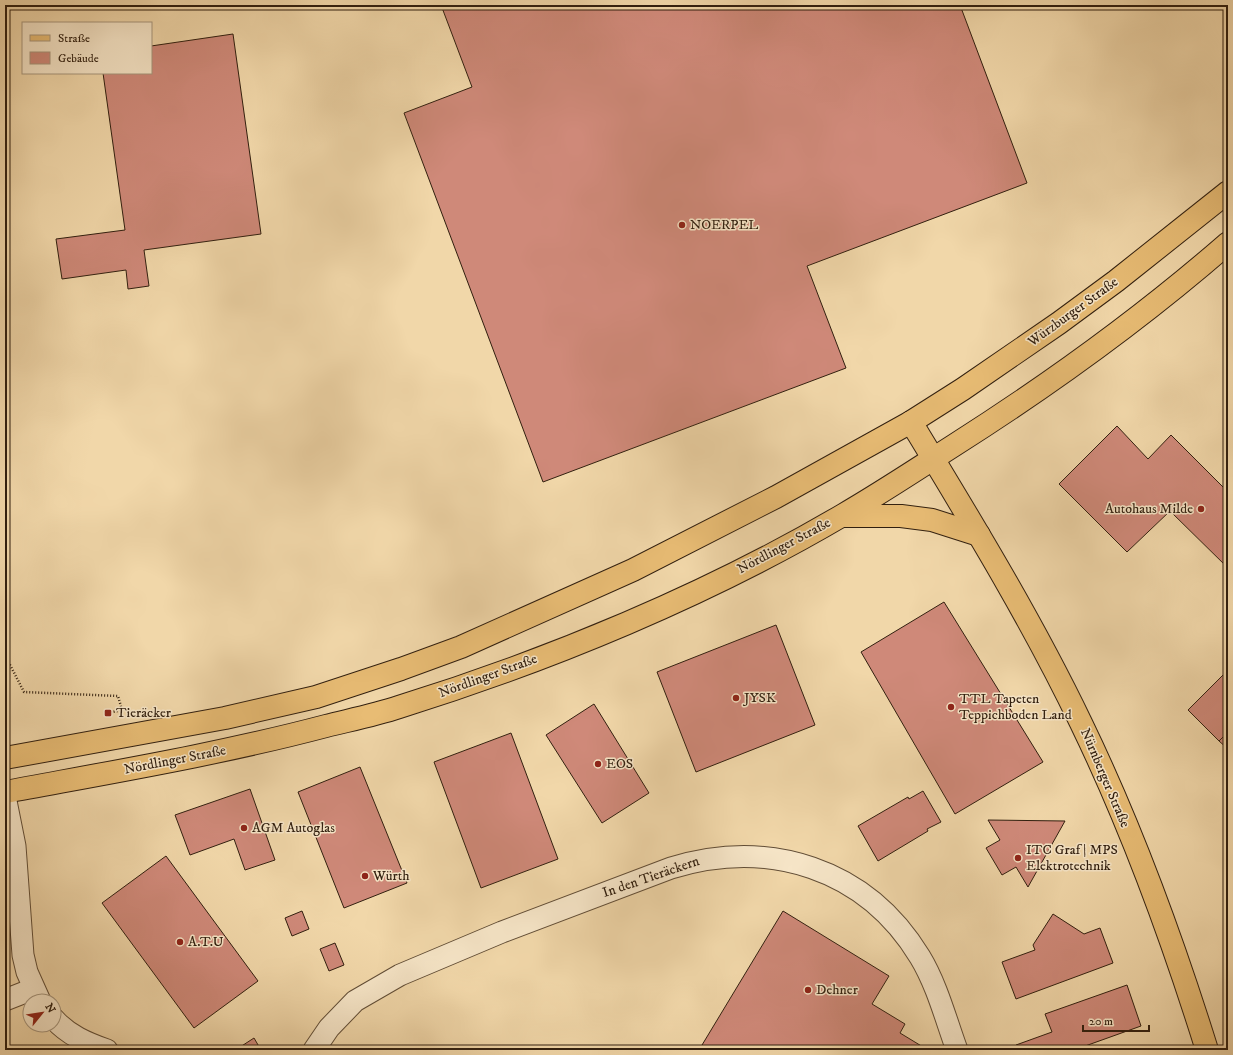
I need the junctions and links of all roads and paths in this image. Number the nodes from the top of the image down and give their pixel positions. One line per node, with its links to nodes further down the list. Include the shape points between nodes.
1 (1228, 192): 3 (main road, Würzburger Straße, via 1059,323 964,389)
2 (1228, 243): 4 (main road, via 1140,315 1060,375)
3 (911, 422): 4 (main road, Nürnberger Straße); 8 (main road, via 776,497 633,570 461,647 316,697 225,718)
4 (934, 459): 5 (main road, Nördlinger Straße); 6 (main road, Nürnberger Straße)
5 (842, 516): 6 (main road, via 901,516 932,520); 10 (main road, Nördlinger Straße, via 715,582 635,619 522,665 397,708 244,747)
6 (979, 535): 19 (main road, Nürnberger Straße, via 1044,648 1101,766 1161,916)
7 (5, 664): 8 (path, via 9,663 24,692 118,696 122,710 108,713)
8 (107, 739): 9 (main road)
9 (5, 758)
10 (5, 792)
11 (5, 796): 12 (street, via 15,846 23,955 26,972)
12 (36, 993)
13 (22, 997): 14 (street)
14 (5, 1000)
15 (62, 1026): 16 (street, via 89,1044)
16 (107, 1050)
17 (314, 1050): 18 (street, In den Tieräckern, via 329,1028 355,1002 374,989 431,961 694,860 745,855 815,868 836,877 878,905 907,938 923,962)
18 (957, 1050)
19 (1207, 1050)

